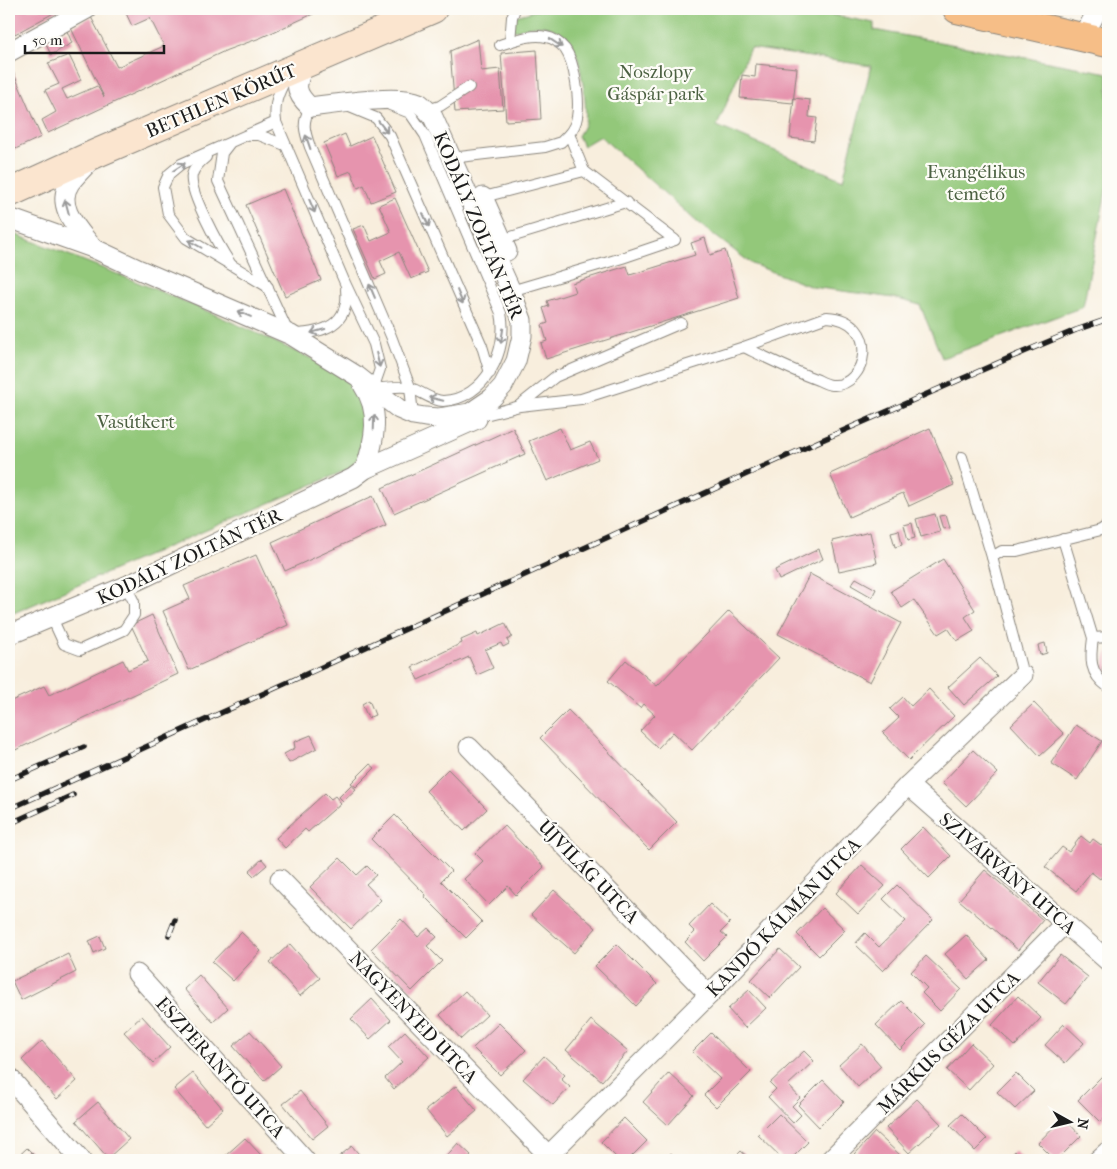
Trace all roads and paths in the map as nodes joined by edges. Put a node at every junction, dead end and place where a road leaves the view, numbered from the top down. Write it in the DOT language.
graph roads {
  1 [pos="87,9"];
  2 [pos="433,9"];
  3 [pos="515,9"];
  4 [pos="957,9"];
  5 [pos="1098,9"];
  6 [pos="1095,40"];
  7 [pos="9,52"];
  8 [pos="299,66"];
  9 [pos="469,87"];
  10 [pos="380,101"];
  11 [pos="342,104"];
  12 [pos="310,107"];
  13 [pos="434,108"];
  14 [pos="276,122"];
  15 [pos="569,134"];
  16 [pos="244,136"];
  17 [pos="231,142"];
  18 [pos="285,145"];
  19 [pos="215,150"];
  20 [pos="97,153"];
  21 [pos="451,158"];
  22 [pos="584,171"];
  23 [pos="9,193"];
  24 [pos="477,199"];
  25 [pos="626,202"];
  26 [pos="9,218"];
  27 [pos="496,242"];
  28 [pos="93,248"];
  29 [pos="232,265"];
  30 [pos="345,283"];
  31 [pos="268,287"];
  32 [pos="517,289"];
  33 [pos="681,322"];
  34 [pos="290,334"];
  35 [pos="744,347"];
  36 [pos="490,373"];
  37 [pos="357,376"];
  38 [pos="410,388"];
  39 [pos="373,389"];
  40 [pos="517,397"];
  41 [pos="469,404"];
  42 [pos="489,414"];
  43 [pos="414,415"];
  44 [pos="452,416"];
  45 [pos="431,439"];
  46 [pos="962,457"];
  47 [pos="365,469"];
  48 [pos="1108,525"];
  49 [pos="1063,539"];
  50 [pos="992,557"];
  51 [pos="126,586"];
  52 [pos="52,618"];
  53 [pos="9,635"];
  54 [pos="1108,637"];
  55 [pos="1093,638"];
  56 [pos="1023,675"];
  57 [pos="1108,687"];
  58 [pos="469,747"];
  59 [pos="908,786"];
  60 [pos="280,879"];
  61 [pos="1065,923"];
  62 [pos="1108,961"];
  63 [pos="137,974"];
  64 [pos="709,995"];
  65 [pos="9,1077"];
  66 [pos="1108,1151"];
  67 [pos="546,1158"];
  68 [pos="81,1160"];
  69 [pos="305,1160"];
  70 [pos="830,1160"];
  71 [pos="1098,1160"];
  1 -- 7 [label="street"];
  2 -- 8 [label="street, BETHLEN KÖRÚT"];
  3 -- 15 [label="lane, one-way"];
  4 -- 6 [label="main road"];
  5 -- 6 [label="street"];
  8 -- 12 [label="street"];
  8 -- 14 [label="lane"];
  8 -- 20 [label="street, BETHLEN KÖRÚT"];
  9 -- 13 [label="lane"];
  10 -- 11 [label="street, KODÁLY ZOLTÁN TÉR"];
  10 -- 13 [label="street, KODÁLY ZOLTÁN TÉR"];
  10 -- 36 [label="lane, one-way"];
  11 -- 12 [label="street, KODÁLY ZOLTÁN TÉR"];
  11 -- 36 [label="lane, one-way"];
  38 -- 12 [label="lane, one-way"];
  13 -- 21 [label="street, KODÁLY ZOLTÁN TÉR"];
  14 -- 16 [label="lane"];
  14 -- 18 [label="lane"];
  15 -- 21 [label="lane"];
  15 -- 22 [label="lane"];
  16 -- 17 [label="lane"];
  16 -- 18 [label="lane"];
  17 -- 19 [label="lane"];
  17 -- 31 [label="lane"];
  18 -- 30 [label="lane, one-way"];
  19 -- 29 [label="lane"];
  29 -- 19 [label="lane, one-way"];
  20 -- 23 [label="street, BETHLEN KÖRÚT"];
  28 -- 20 [label="street, one-way"];
  21 -- 24 [label="street, KODÁLY ZOLTÁN TÉR"];
  22 -- 24 [label="lane"];
  22 -- 25 [label="lane"];
  24 -- 27 [label="street, KODÁLY ZOLTÁN TÉR"];
  25 -- 27 [label="lane"];
  25 -- 32 [label="lane"];
  26 -- 28 [label="street"];
  27 -- 32 [label="street, KODÁLY ZOLTÁN TÉR"];
  34 -- 28 [label="street, one-way"];
  29 -- 31 [label="lane"];
  30 -- 34 [label="lane, one-way"];
  30 -- 39 [label="lane, one-way"];
  31 -- 34 [label="lane"];
  32 -- 40 [label="street, KODÁLY ZOLTÁN TÉR"];
  32 -- 41 [label="street, KODÁLY ZOLTÁN TÉR"];
  33 -- 40 [label="lane"];
  34 -- 37 [label="street"];
  35 -- 35 [label="lane"];
  35 -- 40 [label="lane"];
  36 -- 41 [label="lane"];
  37 -- 39 [label="street, KODÁLY ZOLTÁN TÉR"];
  47 -- 37 [label="street, one-way"];
  38 -- 39 [label="lane"];
  41 -- 38 [label="lane, one-way"];
  38 -- 43 [label="lane"];
  39 -- 43 [label="street, KODÁLY ZOLTÁN TÉR"];
  40 -- 41 [label="street, KODÁLY ZOLTÁN TÉR"];
  40 -- 42 [label="street, KODÁLY ZOLTÁN TÉR"];
  41 -- 42 [label="lane"];
  41 -- 44 [label="street, KODÁLY ZOLTÁN TÉR"];
  42 -- 45 [label="street, KODÁLY ZOLTÁN TÉR"];
  43 -- 44 [label="street, KODÁLY ZOLTÁN TÉR"];
  44 -- 45 [label="street, KODÁLY ZOLTÁN TÉR"];
  45 -- 47 [label="street, KODÁLY ZOLTÁN TÉR"];
  46 -- 50 [label="lane"];
  47 -- 51 [label="street, KODÁLY ZOLTÁN TÉR"];
  48 -- 49 [label="lane"];
  49 -- 50 [label="lane"];
  49 -- 55 [label="lane"];
  50 -- 56 [label="lane"];
  51 -- 52 [label="street, KODÁLY ZOLTÁN TÉR"];
  51 -- 52 [label="lane"];
  52 -- 53 [label="street, KODÁLY ZOLTÁN TÉR"];
  54 -- 55 [label="lane"];
  55 -- 57 [label="lane"];
  56 -- 59 [label="street, KANDÓ KÁLMÁN UTCA"];
  58 -- 64 [label="street, ÚJVILÁG UTCA"];
  59 -- 61 [label="street, SZIVÁRVÁNY UTCA"];
  59 -- 64 [label="street, KANDÓ KÁLMÁN UTCA"];
  60 -- 67 [label="street, NAGYENYED UTCA"];
  61 -- 62 [label="street, SZIVÁRVÁNY UTCA"];
  61 -- 70 [label="street, MÁRKUS GÉZA UTCA"];
  63 -- 69 [label="street, ESZPERANTÓ UTCA"];
  64 -- 67 [label="street, KANDÓ KÁLMÁN UTCA"];
  65 -- 68 [label="street"];
  66 -- 71 [label="street"];
}
